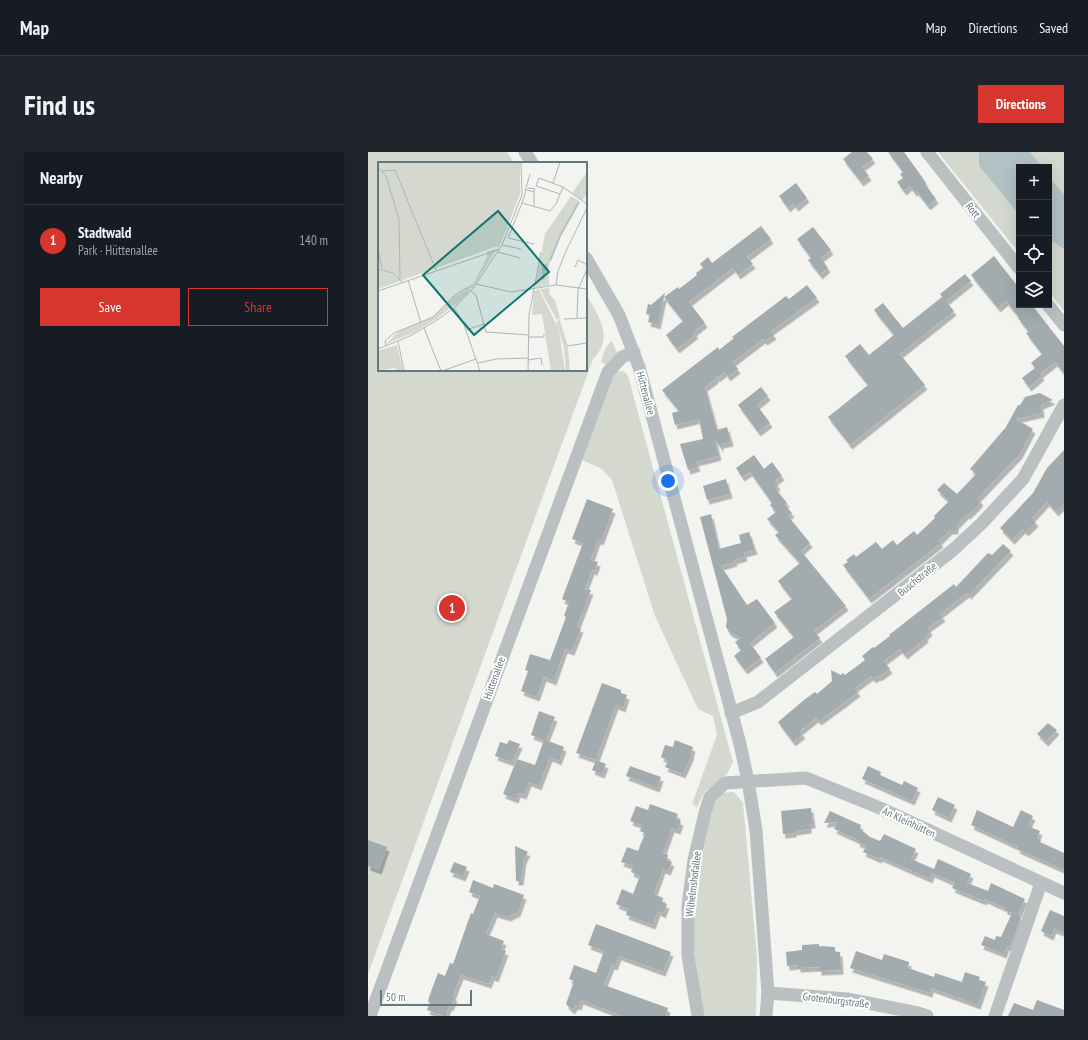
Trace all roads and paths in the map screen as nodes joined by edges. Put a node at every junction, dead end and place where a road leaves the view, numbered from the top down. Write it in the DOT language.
graph roads {
  1 [pos="525,152"];
  2 [pos="927,152"];
  3 [pos="531,162"];
  4 [pos="587,260"];
  5 [pos="1016,264"];
  6 [pos="1050,308"];
  7 [pos="1064,325"];
  8 [pos="634,352"];
  9 [pos="1064,405"];
  10 [pos="732,713"];
  11 [pos="748,781"];
  12 [pos="1041,884"];
  13 [pos="1064,893"];
  14 [pos="768,993"];
  15 [pos="370,1016"];
  16 [pos="698,1016"];
  17 [pos="766,1016"];
  18 [pos="927,1016"];
  19 [pos="995,1016"];
  1 -- 3 [label="street"];
  2 -- 5 [label="street, Rott"];
  4 -- 8 [label="street, Hüttenallee"];
  6 -- 7 [label="street"];
  8 -- 10 [label="street, Hüttenallee"];
  8 -- 15 [label="street, Hüttenallee"];
  9 -- 10 [label="street, Buschstraße"];
  10 -- 11 [label="street"];
  11 -- 12 [label="street, An Kleinhütten"];
  11 -- 14 [label="street"];
  11 -- 16 [label="street, Wilhelmshofallee"];
  12 -- 13 [label="street, An Kleinhütten"];
  12 -- 19 [label="street"];
  14 -- 17 [label="street"];
  14 -- 18 [label="street, Grotenburgstraße"];
}
